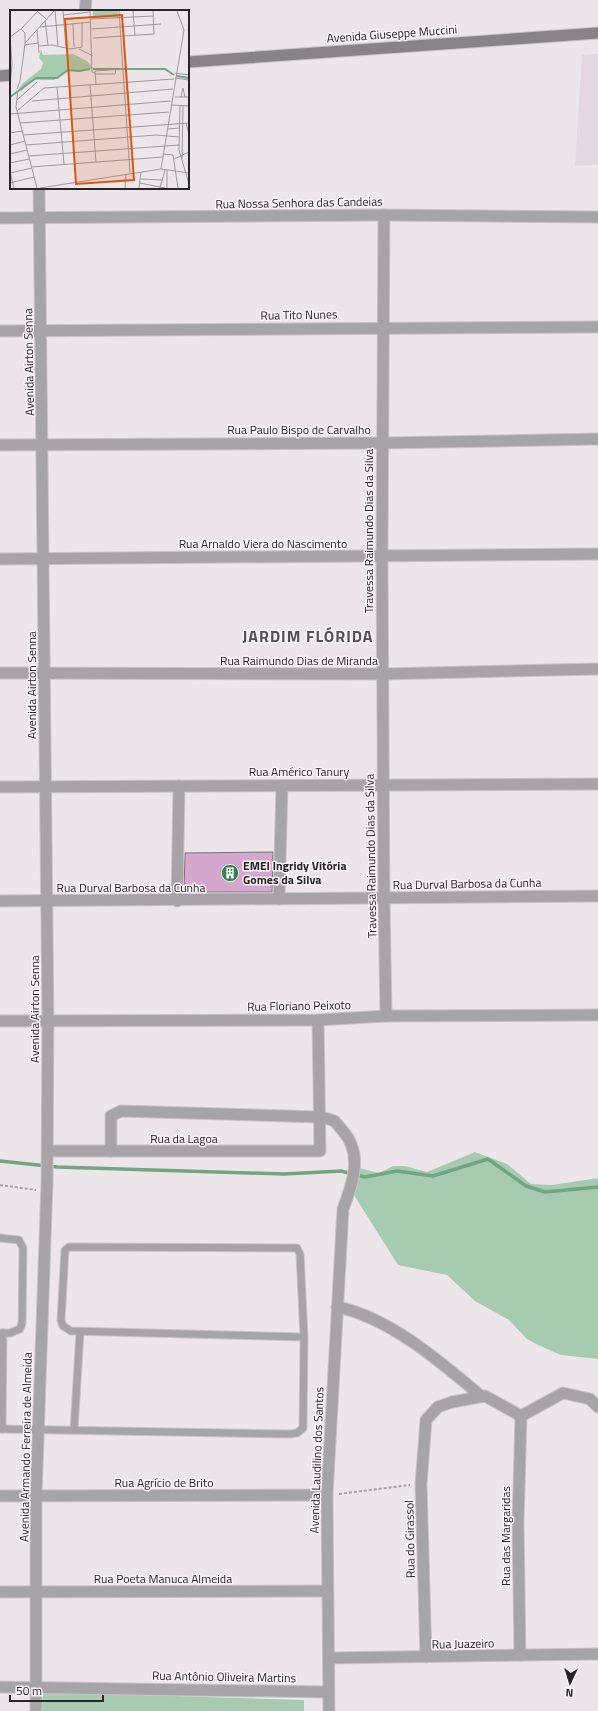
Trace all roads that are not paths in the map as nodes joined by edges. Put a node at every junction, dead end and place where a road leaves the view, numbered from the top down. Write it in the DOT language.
graph roads {
  1 [pos="86,0"];
  2 [pos="85,10"];
  3 [pos="598,33"];
  4 [pos="189,62"];
  5 [pos="10,75"];
  6 [pos="0,76"];
  7 [pos="39,189"];
  8 [pos="384,215"];
  9 [pos="598,216"];
  10 [pos="0,218"];
  11 [pos="39,218"];
  12 [pos="382,327"];
  13 [pos="598,327"];
  14 [pos="0,331"];
  15 [pos="41,331"];
  16 [pos="598,439"];
  17 [pos="382,443"];
  18 [pos="0,445"];
  19 [pos="43,445"];
  20 [pos="598,554"];
  21 [pos="382,556"];
  22 [pos="0,559"];
  23 [pos="44,559"];
  24 [pos="598,669"];
  25 [pos="45,672"];
  26 [pos="0,673"];
  27 [pos="383,674"];
  28 [pos="598,784"];
  29 [pos="383,785"];
  30 [pos="179,786"];
  31 [pos="282,786"];
  32 [pos="0,787"];
  33 [pos="45,787"];
  34 [pos="598,896"];
  35 [pos="384,898"];
  36 [pos="279,899"];
  37 [pos="0,901"];
  38 [pos="47,901"];
  39 [pos="177,901"];
  40 [pos="598,1015"];
  41 [pos="386,1016"];
  42 [pos="318,1020"];
  43 [pos="0,1021"];
  44 [pos="48,1021"];
  45 [pos="319,1117"];
  46 [pos="111,1151"];
  47 [pos="48,1154"];
  48 [pos="47,1187"];
  49 [pos="0,1238"];
  50 [pos="337,1307"];
  51 [pos="80,1332"];
  52 [pos="2,1333"];
  53 [pos="304,1337"];
  54 [pos="481,1396"];
  55 [pos="598,1407"];
  56 [pos="521,1416"];
  57 [pos="1,1428"];
  58 [pos="38,1429"];
  59 [pos="74,1430"];
  60 [pos="328,1495"];
  61 [pos="0,1496"];
  62 [pos="36,1496"];
  63 [pos="327,1591"];
  64 [pos="0,1592"];
  65 [pos="36,1593"];
  66 [pos="598,1654"];
  67 [pos="520,1655"];
  68 [pos="426,1657"];
  69 [pos="328,1658"];
  70 [pos="0,1687"];
  71 [pos="36,1687"];
  72 [pos="328,1692"];
  73 [pos="36,1711"];
  74 [pos="329,1711"];
  1 -- 2 [label="street"];
  3 -- 4 [label="main road, Avenida Giuseppe Muccini"];
  5 -- 6 [label="main road"];
  7 -- 11 [label="street, Avenida Airton Senna"];
  8 -- 9 [label="street, Rua Nossa Senhora das Candeias"];
  8 -- 11 [label="street, Rua Nossa Senhora das Candeias"];
  8 -- 12 [label="street, Travessa Raimundo Dias da Silva"];
  10 -- 11 [label="street, Rua Nossa Senhora das Candeias"];
  11 -- 15 [label="street, Avenida Airton Senna"];
  12 -- 13 [label="street, Rua Tito Nunes"];
  12 -- 15 [label="street, Rua Tito Nunes"];
  12 -- 17 [label="street, Travessa Raimundo Dias da Silva"];
  14 -- 15 [label="street, Rua Tito Nunes"];
  15 -- 19 [label="street, Avenida Airton Senna"];
  16 -- 17 [label="street, Rua Paulo Bispo de Carvalho"];
  17 -- 19 [label="street, Rua Paulo Bispo de Carvalho"];
  17 -- 21 [label="street, Travessa Raimundo Dias da Silva"];
  18 -- 19 [label="street, Rua Paulo Bispo de Carvalho"];
  19 -- 23 [label="street, Avenida Airton Senna"];
  20 -- 21 [label="street, Rua Arnaldo Viera do Nascimento"];
  21 -- 23 [label="street, Rua Arnaldo Viera do Nascimento"];
  21 -- 27 [label="street, Travessa Raimundo Dias da Silva"];
  22 -- 23 [label="street, Rua Arnaldo Viera do Nascimento"];
  23 -- 25 [label="street, Avenida Airton Senna"];
  24 -- 27 [label="street, Rua Raimundo Dias de Miranda"];
  25 -- 26 [label="street, Rua Raimundo Dias de Miranda"];
  25 -- 27 [label="street, Rua Raimundo Dias de Miranda"];
  25 -- 33 [label="street, Avenida Airton Senna"];
  27 -- 29 [label="street, Travessa Raimundo Dias da Silva"];
  28 -- 29 [label="street, Rua Américo Tanury"];
  29 -- 31 [label="street, Rua Américo Tanury"];
  29 -- 35 [label="street, Travessa Raimundo Dias da Silva"];
  30 -- 31 [label="street, Rua Américo Tanury"];
  30 -- 33 [label="street, Rua Américo Tanury"];
  30 -- 39 [label="street"];
  31 -- 36 [label="street"];
  32 -- 33 [label="street, Rua Américo Tanury"];
  33 -- 38 [label="street, Avenida Airton Senna"];
  34 -- 35 [label="street, Rua Durval Barbosa da Cunha"];
  35 -- 36 [label="street, Rua Durval Barbosa da Cunha"];
  35 -- 41 [label="street, Travessa Raimundo Dias da Silva"];
  36 -- 39 [label="street, Rua Durval Barbosa da Cunha"];
  37 -- 38 [label="street, Rua Durval Barbosa da Cunha"];
  38 -- 39 [label="street, Rua Durval Barbosa da Cunha"];
  38 -- 44 [label="street, Avenida Airton Senna"];
  40 -- 41 [label="street, Rua Floriano Peixoto"];
  41 -- 42 [label="street, Rua Floriano Peixoto"];
  42 -- 44 [label="street, Rua Floriano Peixoto"];
  42 -- 45 [label="street"];
  43 -- 44 [label="street, Rua Floriano Peixoto"];
  44 -- 47 [label="street, Avenida Airton Senna"];
  45 -- 46 [label="street, Rua da Lagoa"];
  45 -- 46 [label="street"];
  45 -- 50 [label="street, Avenida Laudilino dos Santos"];
  46 -- 47 [label="street, Rua da Lagoa"];
  47 -- 48 [label="street, Avenida Airton Senna"];
  48 -- 58 [label="street, Avenida Armando Ferreira de Almeida"];
  49 -- 52 [label="lane"];
  50 -- 54 [label="street"];
  50 -- 60 [label="street, Avenida Laudilino dos Santos"];
  51 -- 53 [label="lane"];
  51 -- 53 [label="lane"];
  51 -- 59 [label="lane"];
  52 -- 57 [label="lane"];
  53 -- 59 [label="lane"];
  54 -- 56 [label="street"];
  54 -- 68 [label="street, Rua do Girassol"];
  55 -- 56 [label="street"];
  56 -- 67 [label="street, Rua das Margaridas"];
  57 -- 58 [label="lane"];
  58 -- 59 [label="lane"];
  58 -- 62 [label="street, Avenida Armando Ferreira de Almeida"];
  60 -- 62 [label="street, Rua Agrício de Brito"];
  60 -- 63 [label="street, Avenida Laudilino dos Santos"];
  61 -- 62 [label="street, Rua Agrício de Brito"];
  62 -- 65 [label="street, Avenida Armando Ferreira de Almeida"];
  63 -- 65 [label="street, Rua Poeta Manuca Almeida"];
  63 -- 69 [label="street, Avenida Laudilino dos Santos"];
  64 -- 65 [label="street, Rua Poeta Manuca Almeida"];
  65 -- 71 [label="street, Avenida Armando Ferreira de Almeida"];
  66 -- 67 [label="street, Rua Juazeiro"];
  67 -- 68 [label="street, Rua Juazeiro"];
  68 -- 69 [label="street, Rua Juazeiro"];
  69 -- 72 [label="street, Avenida Laudilino dos Santos"];
  70 -- 71 [label="street, Rua Antônio Oliveira Martins"];
  71 -- 72 [label="street, Rua Antônio Oliveira Martins"];
  71 -- 73 [label="street, Avenida Armando Ferreira de Almeida"];
  72 -- 74 [label="street, Avenida Laudilino dos Santos"];
}
